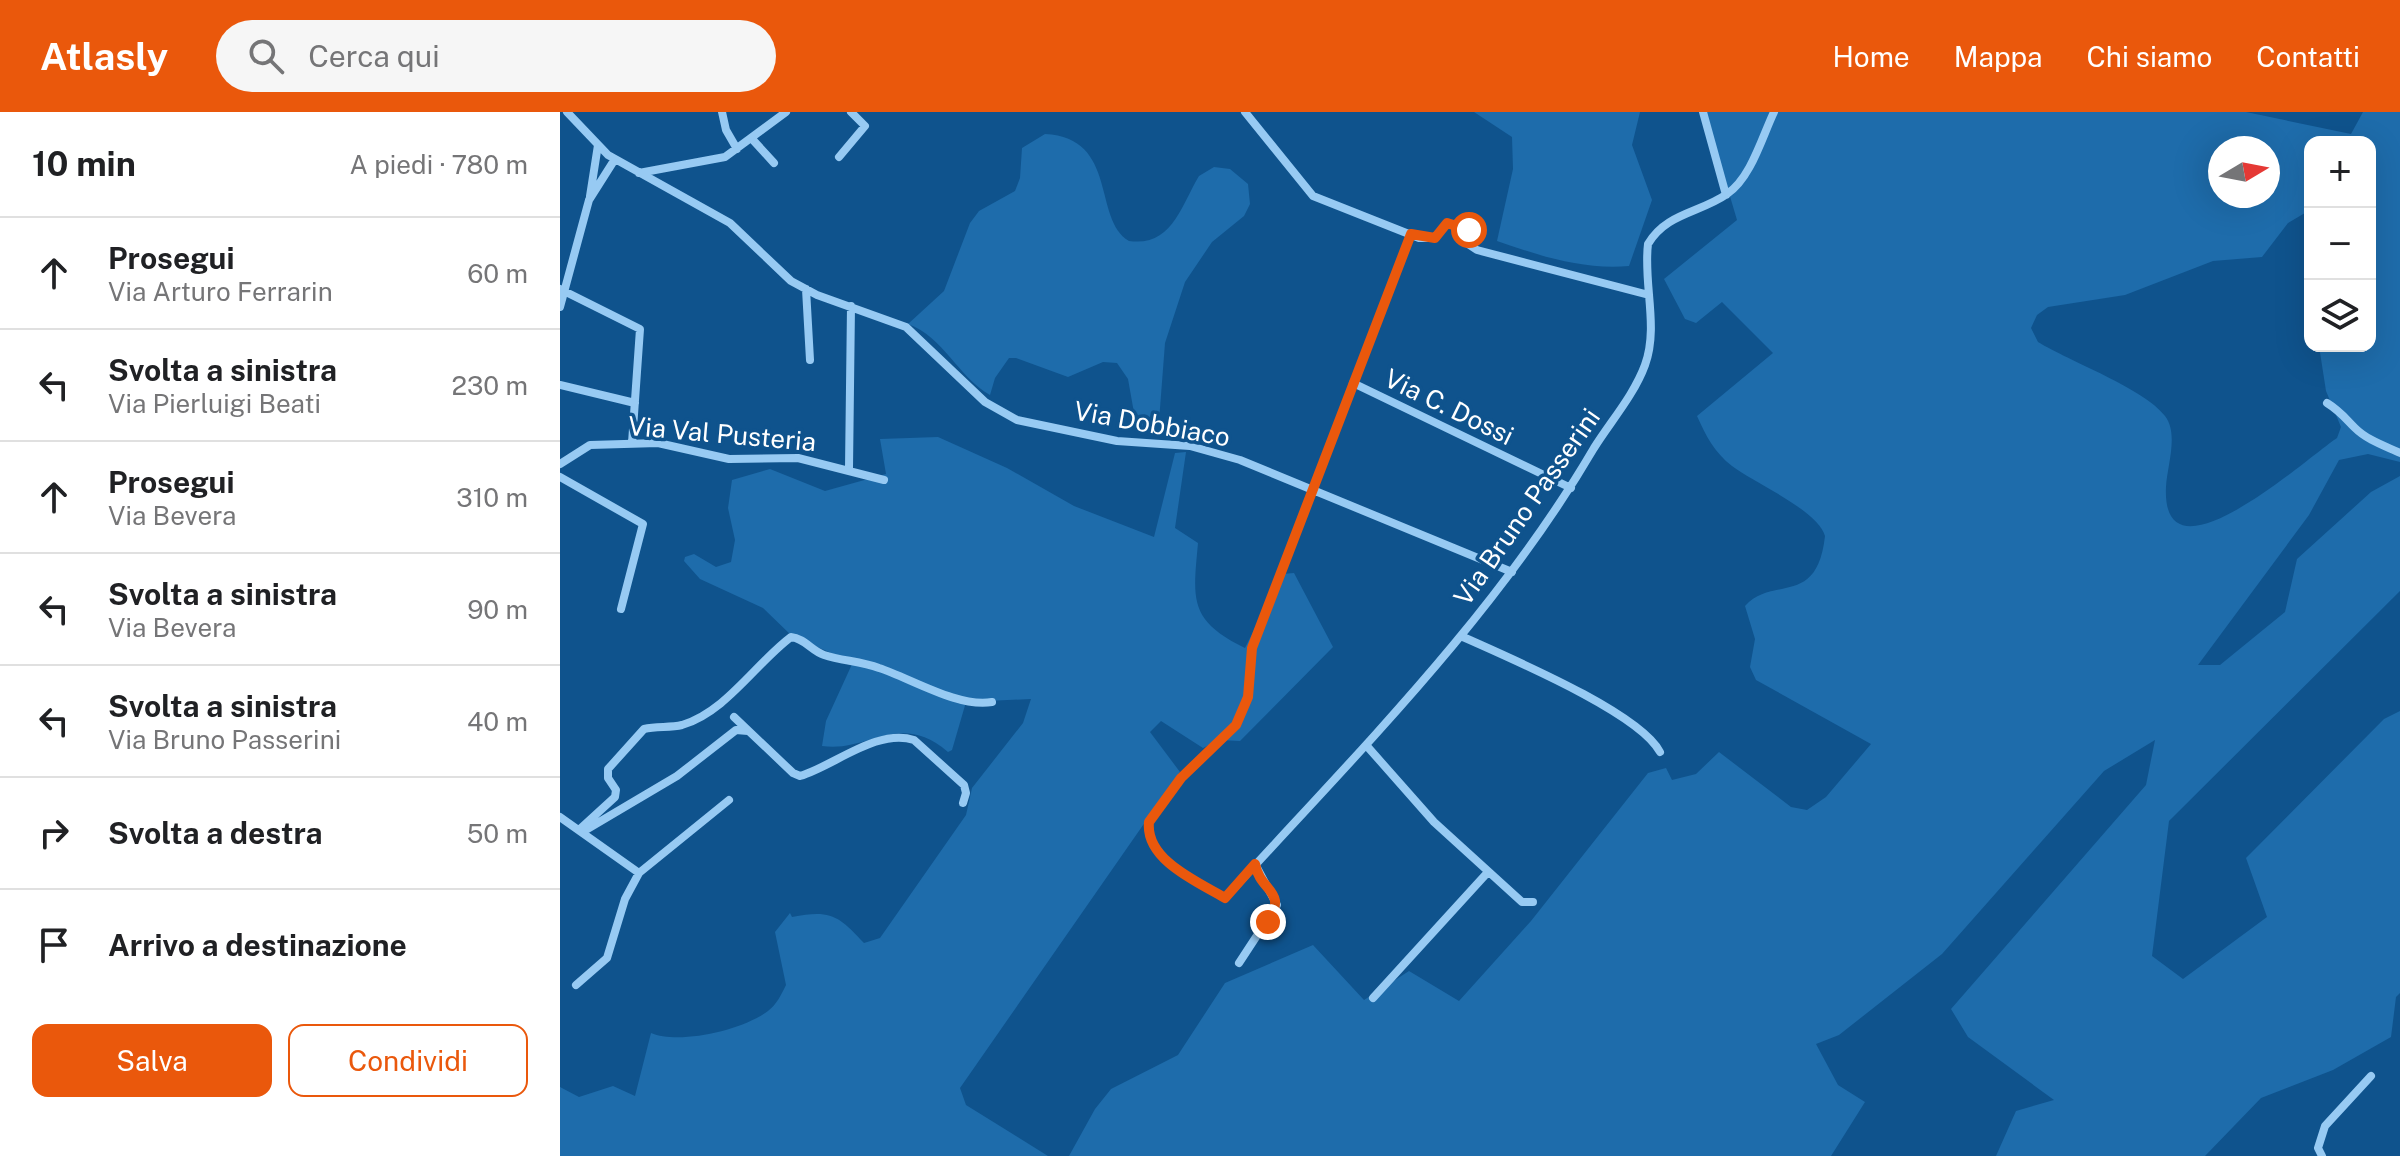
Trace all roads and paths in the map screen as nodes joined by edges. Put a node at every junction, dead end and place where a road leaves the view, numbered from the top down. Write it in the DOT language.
graph roads {
  1 [pos="567,112"];
  2 [pos="722,112"];
  3 [pos="786,112"];
  4 [pos="851,112"];
  5 [pos="1245,112"];
  6 [pos="1703,112"];
  7 [pos="1774,112"];
  8 [pos="753,140"];
  9 [pos="598,145"];
  10 [pos="737,149"];
  11 [pos="839,157"];
  12 [pos="615,159"];
  13 [pos="774,163"];
  14 [pos="639,173"];
  15 [pos="1726,195"];
  16 [pos="589,200"];
  17 [pos="1411,234"];
  18 [pos="806,289"];
  19 [pos="562,290"];
  20 [pos="1649,295"];
  21 [pos="851,306"];
  22 [pos="560,307"];
  23 [pos="810,360"];
  24 [pos="1353,383"];
  25 [pos="560,385"];
  26 [pos="635,403"];
  27 [pos="2327,403"];
  28 [pos="632,443"];
  29 [pos="2400,453"];
  30 [pos="560,464"];
  31 [pos="849,468"];
  32 [pos="560,477"];
  33 [pos="884,480"];
  34 [pos="1571,488"];
  35 [pos="1313,492"];
  36 [pos="1512,572"];
  37 [pos="621,609"];
  38 [pos="1461,636"];
  39 [pos="992,702"];
  40 [pos="734,717"];
  41 [pos="750,732"];
  42 [pos="1366,745"];
  43 [pos="1660,752"];
  44 [pos="729,800"];
  45 [pos="963,803"];
  46 [pos="560,817"];
  47 [pos="582,830"];
  48 [pos="1255,864"];
  49 [pos="1488,872"];
  50 [pos="639,873"];
  51 [pos="1533,902"];
  52 [pos="1239,963"];
  53 [pos="576,985"];
  54 [pos="1373,998"];
  55 [pos="2371,1076"];
  56 [pos="2322,1156"];
  1 -- 9 [label="street, Via Dobbiaco"];
  2 -- 10 [label="street"];
  3 -- 8 [label="street"];
  4 -- 11 [label="street"];
  5 -- 17 [label="street"];
  6 -- 15 [label="street"];
  7 -- 15 [label="street, Via Bruno Passerini"];
  8 -- 10 [label="street"];
  8 -- 13 [label="street"];
  9 -- 12 [label="street, Via Dobbiaco"];
  9 -- 16 [label="street"];
  10 -- 14 [label="street"];
  12 -- 14 [label="street, Via Dobbiaco"];
  12 -- 16 [label="street"];
  14 -- 18 [label="street, Via Dobbiaco"];
  15 -- 20 [label="street, Via Bruno Passerini"];
  16 -- 19 [label="street"];
  17 -- 20 [label="street"];
  17 -- 24 [label="street"];
  18 -- 21 [label="street, Via Dobbiaco"];
  18 -- 23 [label="street"];
  19 -- 22 [label="street"];
  19 -- 26 [label="street"];
  20 -- 34 [label="street, Via Bruno Passerini"];
  21 -- 31 [label="street"];
  21 -- 35 [label="street, Via Dobbiaco"];
  24 -- 34 [label="street, Via C. Dossi"];
  24 -- 35 [label="street"];
  25 -- 26 [label="street"];
  26 -- 28 [label="street"];
  27 -- 29 [label="street"];
  28 -- 30 [label="street, Via Val Pusteria"];
  28 -- 31 [label="street, Via Val Pusteria"];
  31 -- 33 [label="street, Via Val Pusteria"];
  32 -- 37 [label="street"];
  34 -- 36 [label="street, Via Bruno Passerini"];
  35 -- 36 [label="street, Via Dobbiaco"];
  35 -- 48 [label="street, Via Bruno Passerini"];
  36 -- 38 [label="street, Via Bruno Passerini"];
  38 -- 42 [label="street, Via Bruno Passerini"];
  38 -- 43 [label="street"];
  39 -- 47 [label="street"];
  40 -- 41 [label="street"];
  41 -- 45 [label="street"];
  41 -- 47 [label="street"];
  42 -- 48 [label="street, Via Bruno Passerini"];
  42 -- 49 [label="street"];
  44 -- 50 [label="street"];
  46 -- 47 [label="street"];
  47 -- 50 [label="street"];
  48 -- 52 [label="street"];
  49 -- 51 [label="street"];
  49 -- 54 [label="street"];
  50 -- 53 [label="street"];
  55 -- 56 [label="street"];
}
